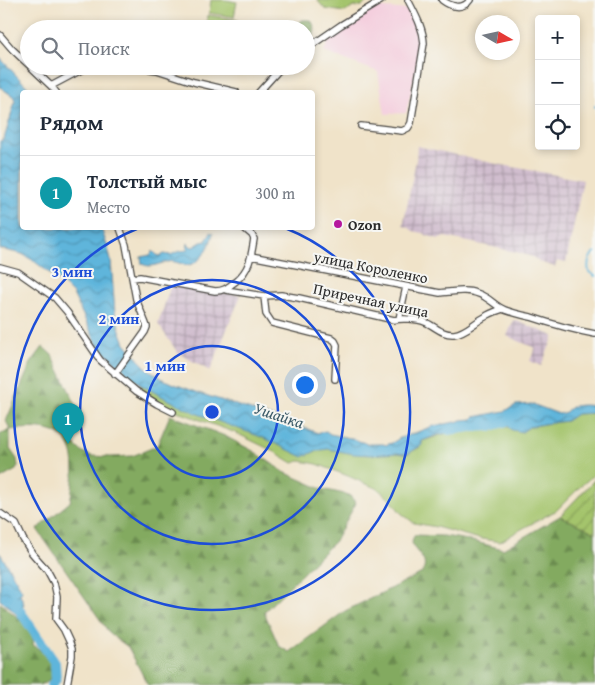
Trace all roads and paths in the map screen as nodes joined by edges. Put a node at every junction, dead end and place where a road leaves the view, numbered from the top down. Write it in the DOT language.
graph roads {
  1 [pos="382,0"];
  2 [pos="408,0"];
  3 [pos="442,0"];
  4 [pos="470,0"];
  5 [pos="0,35"];
  6 [pos="315,43"];
  7 [pos="20,57"];
  8 [pos="39,75"];
  9 [pos="72,75"];
  10 [pos="173,75"];
  11 [pos="275,75"];
  12 [pos="51,86"];
  13 [pos="54,90"];
  14 [pos="228,90"];
  15 [pos="263,90"];
  16 [pos="361,126"];
  17 [pos="121,230"];
  18 [pos="246,230"];
  19 [pos="251,256"];
  20 [pos="0,267"];
  21 [pos="132,278"];
  22 [pos="406,287"];
  23 [pos="226,290"];
  24 [pos="264,296"];
  25 [pos="503,309"];
  26 [pos="399,319"];
  27 [pos="595,334"];
  28 [pos="116,373"];
  29 [pos="334,379"];
  30 [pos="174,412"];
  31 [pos="0,513"];
  32 [pos="67,685"];
  1 -- 6 [label="street"];
  2 -- 16 [label="street"];
  3 -- 4 [label="street"];
  5 -- 7 [label="street"];
  8 -- 12 [label="street"];
  9 -- 12 [label="street"];
  10 -- 14 [label="street"];
  11 -- 15 [label="street"];
  12 -- 13 [label="street"];
  17 -- 21 [label="street"];
  18 -- 19 [label="street"];
  19 -- 22 [label="street, улица Короленко"];
  19 -- 23 [label="street"];
  20 -- 28 [label="street"];
  21 -- 23 [label="street"];
  21 -- 28 [label="street"];
  22 -- 25 [label="street, улица Короленко"];
  22 -- 26 [label="street"];
  23 -- 24 [label="street, Приречная улица"];
  24 -- 26 [label="street, Приречная улица"];
  24 -- 29 [label="street"];
  25 -- 26 [label="street, Приречная улица"];
  25 -- 27 [label="street, улица Короленко"];
  28 -- 30 [label="street"];
  31 -- 32 [label="street"];
}
